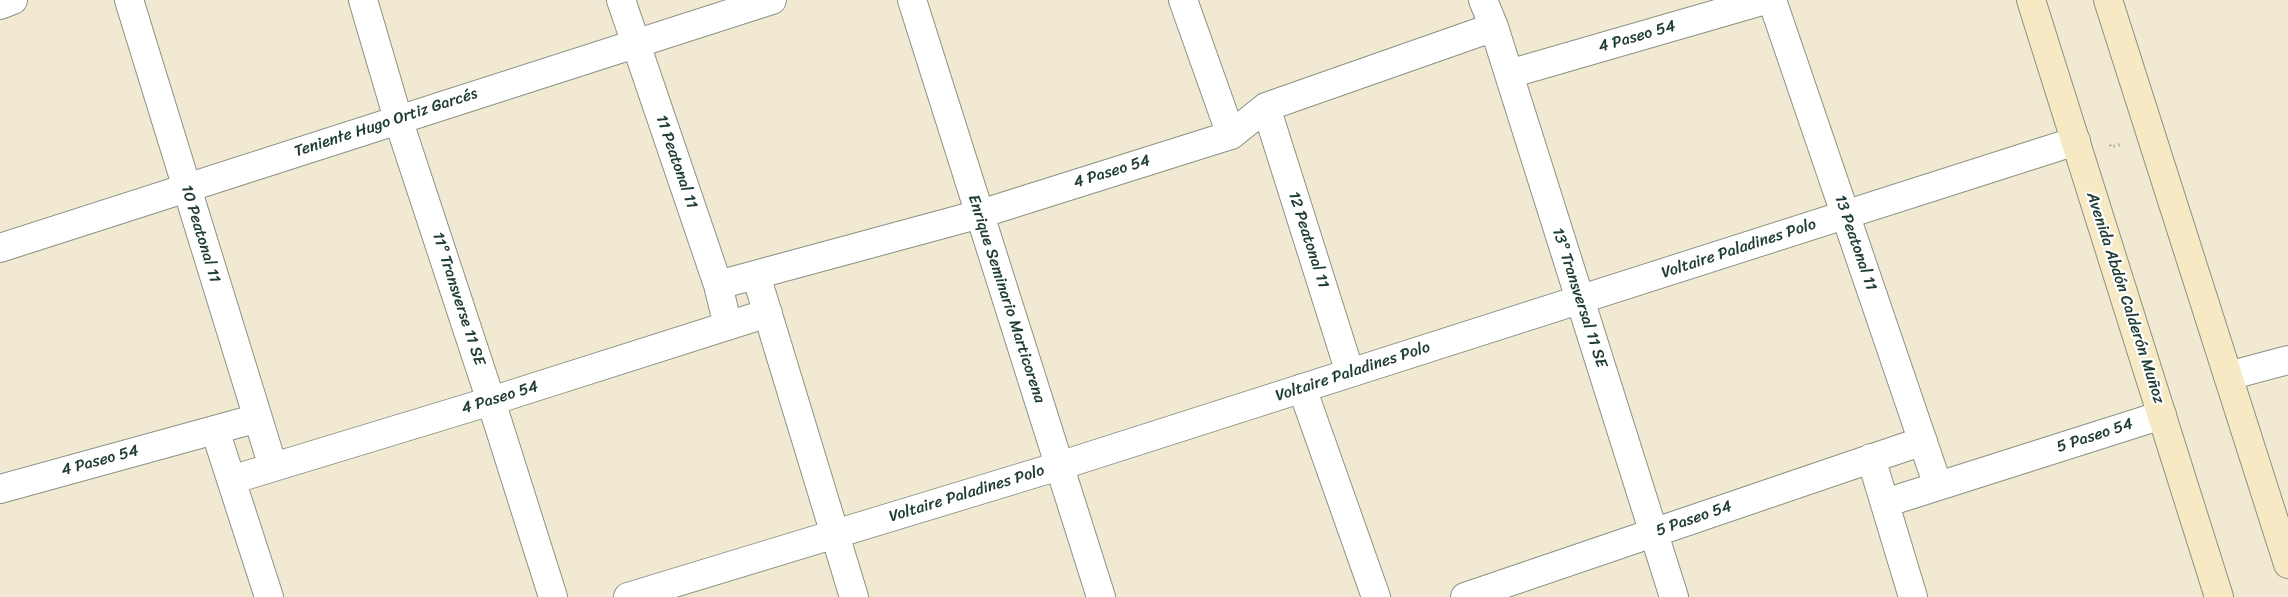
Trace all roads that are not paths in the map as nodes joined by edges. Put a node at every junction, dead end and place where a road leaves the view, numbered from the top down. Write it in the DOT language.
graph roads {
  1 [pos="13,0"];
  2 [pos="129,0"];
  3 [pos="363,0"];
  4 [pos="621,0"];
  5 [pos="772,0"];
  6 [pos="912,0"];
  7 [pos="1183,0"];
  8 [pos="1483,0"];
  9 [pos="1765,0"];
  10 [pos="1772,0"];
  11 [pos="2032,0"];
  12 [pos="2108,0"];
  13 [pos="0,5"];
  14 [pos="1722,6"];
  15 [pos="1494,27"];
  16 [pos="636,42"];
  17 [pos="1509,74"];
  18 [pos="1266,108"];
  19 [pos="398,119"];
  20 [pos="1230,135"];
  21 [pos="2076,141"];
  22 [pos="186,189"];
  23 [pos="980,214"];
  24 [pos="1846,215"];
  25 [pos="0,248"];
  26 [pos="756,275"];
  27 [pos="718,285"];
  28 [pos="1580,300"];
  29 [pos="768,313"];
  30 [pos="728,326"];
  31 [pos="2288,360"];
  32 [pos="1350,373"];
  33 [pos="2228,376"];
  34 [pos="1302,388"];
  35 [pos="491,401"];
  36 [pos="2162,415"];
  37 [pos="258,418"];
  38 [pos="215,430"];
  39 [pos="1923,441"];
  40 [pos="1871,458"];
  41 [pos="1059,466"];
  42 [pos="274,467"];
  43 [pos="230,480"];
  44 [pos="1938,486"];
  45 [pos="0,489"];
  46 [pos="1885,503"];
  47 [pos="1654,533"];
  48 [pos="835,534"];
  49 [pos="2288,564"];
  50 [pos="269,597"];
  51 [pos="553,597"];
  52 [pos="628,597"];
  53 [pos="854,597"];
  54 [pos="1101,597"];
  55 [pos="1376,597"];
  56 [pos="1465,597"];
  57 [pos="1674,597"];
  58 [pos="1913,597"];
  59 [pos="2219,597"];
  1 -- 13 [label="street"];
  2 -- 22 [label="street, 10 Peatonal 11"];
  3 -- 19 [label="street, 11° Transverse 11 SE"];
  4 -- 16 [label="street, 11 Peatonal 11"];
  5 -- 16 [label="street, Teniente Hugo Ortiz Garcés"];
  6 -- 23 [label="street, Enrique Seminario Marticorena"];
  7 -- 20 [label="street"];
  8 -- 15 [label="street, 13° Transversal 11 SE"];
  9 -- 14 [label="street, 4 Paseo 54"];
  10 -- 24 [label="street, 13 Peatonal 11"];
  11 -- 21 [label="main road, Avenida Abdón Calderón Muñoz"];
  12 -- 33 [label="main road"];
  14 -- 17 [label="street, 4 Paseo 54"];
  15 -- 17 [label="street, 13° Transversal 11 SE"];
  15 -- 18 [label="street, 4 Paseo 54"];
  16 -- 19 [label="street, Teniente Hugo Ortiz Garcés"];
  16 -- 27 [label="street, 11 Peatonal 11"];
  17 -- 28 [label="street, 13° Transversal 11 SE"];
  18 -- 20 [label="street, 4 Paseo 54"];
  18 -- 32 [label="street, 12 Peatonal 11"];
  19 -- 22 [label="street, Teniente Hugo Ortiz Garcés"];
  19 -- 35 [label="street, 11° Transverse 11 SE"];
  20 -- 23 [label="street, 4 Paseo 54"];
  21 -- 24 [label="street, Voltaire Paladines Polo"];
  21 -- 36 [label="main road, Avenida Abdón Calderón Muñoz"];
  22 -- 25 [label="street, Teniente Hugo Ortiz Garcés"];
  22 -- 37 [label="street, 10 Peatonal 11"];
  23 -- 26 [label="street, 4 Paseo 54"];
  23 -- 41 [label="street, Enrique Seminario Marticorena"];
  24 -- 28 [label="street, Voltaire Paladines Polo"];
  24 -- 39 [label="street, 13 Peatonal 11"];
  26 -- 27 [label="street, 4 Paseo 54"];
  26 -- 29 [label="street"];
  27 -- 30 [label="street, 11 Peatonal 11"];
  28 -- 32 [label="street, Voltaire Paladines Polo"];
  28 -- 47 [label="street, 13° Transversal 11 SE"];
  29 -- 30 [label="street, 4 Paseo 54"];
  29 -- 48 [label="street"];
  30 -- 35 [label="street, 4 Paseo 54"];
  31 -- 33 [label="street"];
  32 -- 34 [label="street, Voltaire Paladines Polo"];
  33 -- 49 [label="main road"];
  34 -- 41 [label="street, Voltaire Paladines Polo"];
  34 -- 55 [label="street"];
  35 -- 42 [label="street, 4 Paseo 54"];
  35 -- 51 [label="street, 11° Transverse 11 SE"];
  36 -- 44 [label="street, 5 Paseo 54"];
  36 -- 59 [label="main road, Avenida Abdón Calderón Muñoz"];
  37 -- 38 [label="street, 4 Paseo 54"];
  37 -- 42 [label="street, 10 Peatonal 11"];
  38 -- 43 [label="street"];
  38 -- 45 [label="street, 4 Paseo 54"];
  39 -- 40 [label="street, 5 Paseo 54"];
  39 -- 44 [label="street, 13 Peatonal 11"];
  40 -- 46 [label="street"];
  40 -- 47 [label="street, 5 Paseo 54"];
  41 -- 48 [label="street, Voltaire Paladines Polo"];
  41 -- 54 [label="street, Enrique Seminario Marticorena"];
  42 -- 43 [label="street, 4 Paseo 54"];
  43 -- 50 [label="street"];
  44 -- 46 [label="street, 5 Paseo 54"];
  46 -- 58 [label="street"];
  47 -- 56 [label="street, 5 Paseo 54"];
  47 -- 57 [label="street, 13° Transversal 11 SE"];
  48 -- 52 [label="street, Voltaire Paladines Polo"];
  48 -- 53 [label="street"];
}
